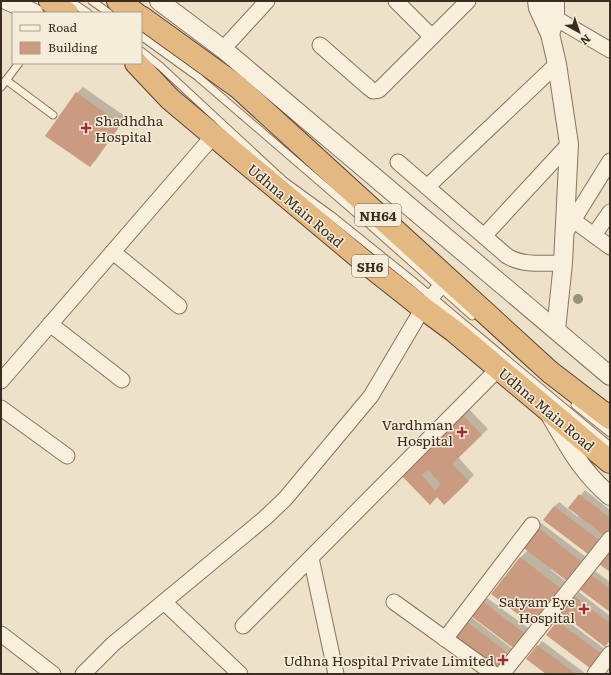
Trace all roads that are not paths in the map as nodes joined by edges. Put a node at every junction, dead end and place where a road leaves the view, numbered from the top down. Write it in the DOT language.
graph roads {
  1 [pos="8,1"];
  2 [pos="50,1"];
  3 [pos="70,1"];
  4 [pos="92,1"];
  5 [pos="118,1"];
  6 [pos="159,1"];
  7 [pos="267,1"];
  8 [pos="396,1"];
  9 [pos="468,1"];
  10 [pos="538,5"];
  11 [pos="32,12"];
  12 [pos="66,12"];
  13 [pos="86,12"];
  14 [pos="108,12"];
  15 [pos="134,12"];
  16 [pos="142,18"];
  17 [pos="553,18"];
  18 [pos="142,37"];
  19 [pos="432,37"];
  20 [pos="320,45"];
  21 [pos="224,49"];
  22 [pos="610,50"];
  23 [pos="142,52"];
  24 [pos="18,64"];
  25 [pos="137,64"];
  26 [pos="557,64"];
  27 [pos="6,80"];
  28 [pos="1,87"];
  29 [pos="53,114"];
  30 [pos="214,135"];
  31 [pos="569,144"];
  32 [pos="610,161"];
  33 [pos="398,162"];
  34 [pos="427,187"];
  35 [pos="610,212"];
  36 [pos="569,228"];
  37 [pos="594,235"];
  38 [pos="484,236"];
  39 [pos="610,247"];
  40 [pos="113,252"];
  41 [pos="563,263"];
  42 [pos="435,292"];
  43 [pos="179,306"];
  44 [pos="479,322"];
  45 [pos="50,324"];
  46 [pos="556,330"];
  47 [pos="500,368"];
  48 [pos="610,376"];
  49 [pos="122,380"];
  50 [pos="1,381"];
  51 [pos="568,399"];
  52 [pos="1,408"];
  53 [pos="547,409"];
  54 [pos="610,418"];
  55 [pos="610,433"];
  56 [pos="610,446"];
  57 [pos="67,456"];
  58 [pos="610,462"];
  59 [pos="610,496"];
  60 [pos="532,525"];
  61 [pos="610,539"];
  62 [pos="311,558"];
  63 [pos="164,602"];
  64 [pos="394,602"];
  65 [pos="244,626"];
  66 [pos="1,634"];
  67 [pos="445,639"];
  68 [pos="610,654"];
  69 [pos="53,674"];
  70 [pos="83,674"];
  71 [pos="240,674"];
  72 [pos="336,674"];
  73 [pos="494,674"];
  74 [pos="502,674"];
  75 [pos="595,674"];
  1 -- 11 [label="street"];
  2 -- 12 [label="highway"];
  3 -- 13 [label="lane"];
  4 -- 14 [label="lane"];
  5 -- 15 [label="highway"];
  6 -- 21 [label="street"];
  7 -- 21 [label="street"];
  8 -- 19 [label="street"];
  9 -- 19 [label="street"];
  10 -- 17 [label="street"];
  16 -- 42 [label="highway, NH64"];
  17 -- 22 [label="street"];
  17 -- 26 [label="street"];
  18 -- 42 [label="lane"];
  19 -- 20 [label="street"];
  21 -- 46 [label="street"];
  23 -- 42 [label="lane"];
  24 -- 27 [label="lane"];
  25 -- 30 [label="highway, Udhna Main Road / SH6"];
  26 -- 31 [label="street"];
  26 -- 34 [label="street"];
  27 -- 28 [label="lane"];
  27 -- 29 [label="lane"];
  30 -- 40 [label="street"];
  30 -- 42 [label="highway, Udhna Main Road / SH6"];
  31 -- 36 [label="street"];
  31 -- 38 [label="street"];
  32 -- 36 [label="street"];
  33 -- 34 [label="street"];
  34 -- 38 [label="street"];
  35 -- 37 [label="street"];
  36 -- 37 [label="street"];
  36 -- 41 [label="street"];
  37 -- 39 [label="street"];
  38 -- 41 [label="street"];
  40 -- 43 [label="street"];
  40 -- 45 [label="street"];
  41 -- 46 [label="street"];
  42 -- 44 [label="lane"];
  42 -- 47 [label="highway, Udhna Main Road / SH6"];
  42 -- 54 [label="highway, NH64"];
  42 -- 56 [label="lane"];
  42 -- 63 [label="street"];
  45 -- 49 [label="street"];
  45 -- 50 [label="street"];
  46 -- 48 [label="street"];
  47 -- 53 [label="highway, Udhna Main Road / SH6"];
  47 -- 62 [label="street"];
  51 -- 55 [label="lane"];
  52 -- 57 [label="street"];
  53 -- 58 [label="highway, Udhna Main Road / SH6"];
  53 -- 59 [label="street"];
  60 -- 67 [label="street"];
  61 -- 74 [label="street"];
  62 -- 65 [label="street"];
  62 -- 72 [label="street"];
  63 -- 70 [label="street"];
  63 -- 71 [label="street"];
  64 -- 67 [label="street"];
  66 -- 69 [label="street"];
  67 -- 73 [label="street"];
  68 -- 75 [label="street"];
}
